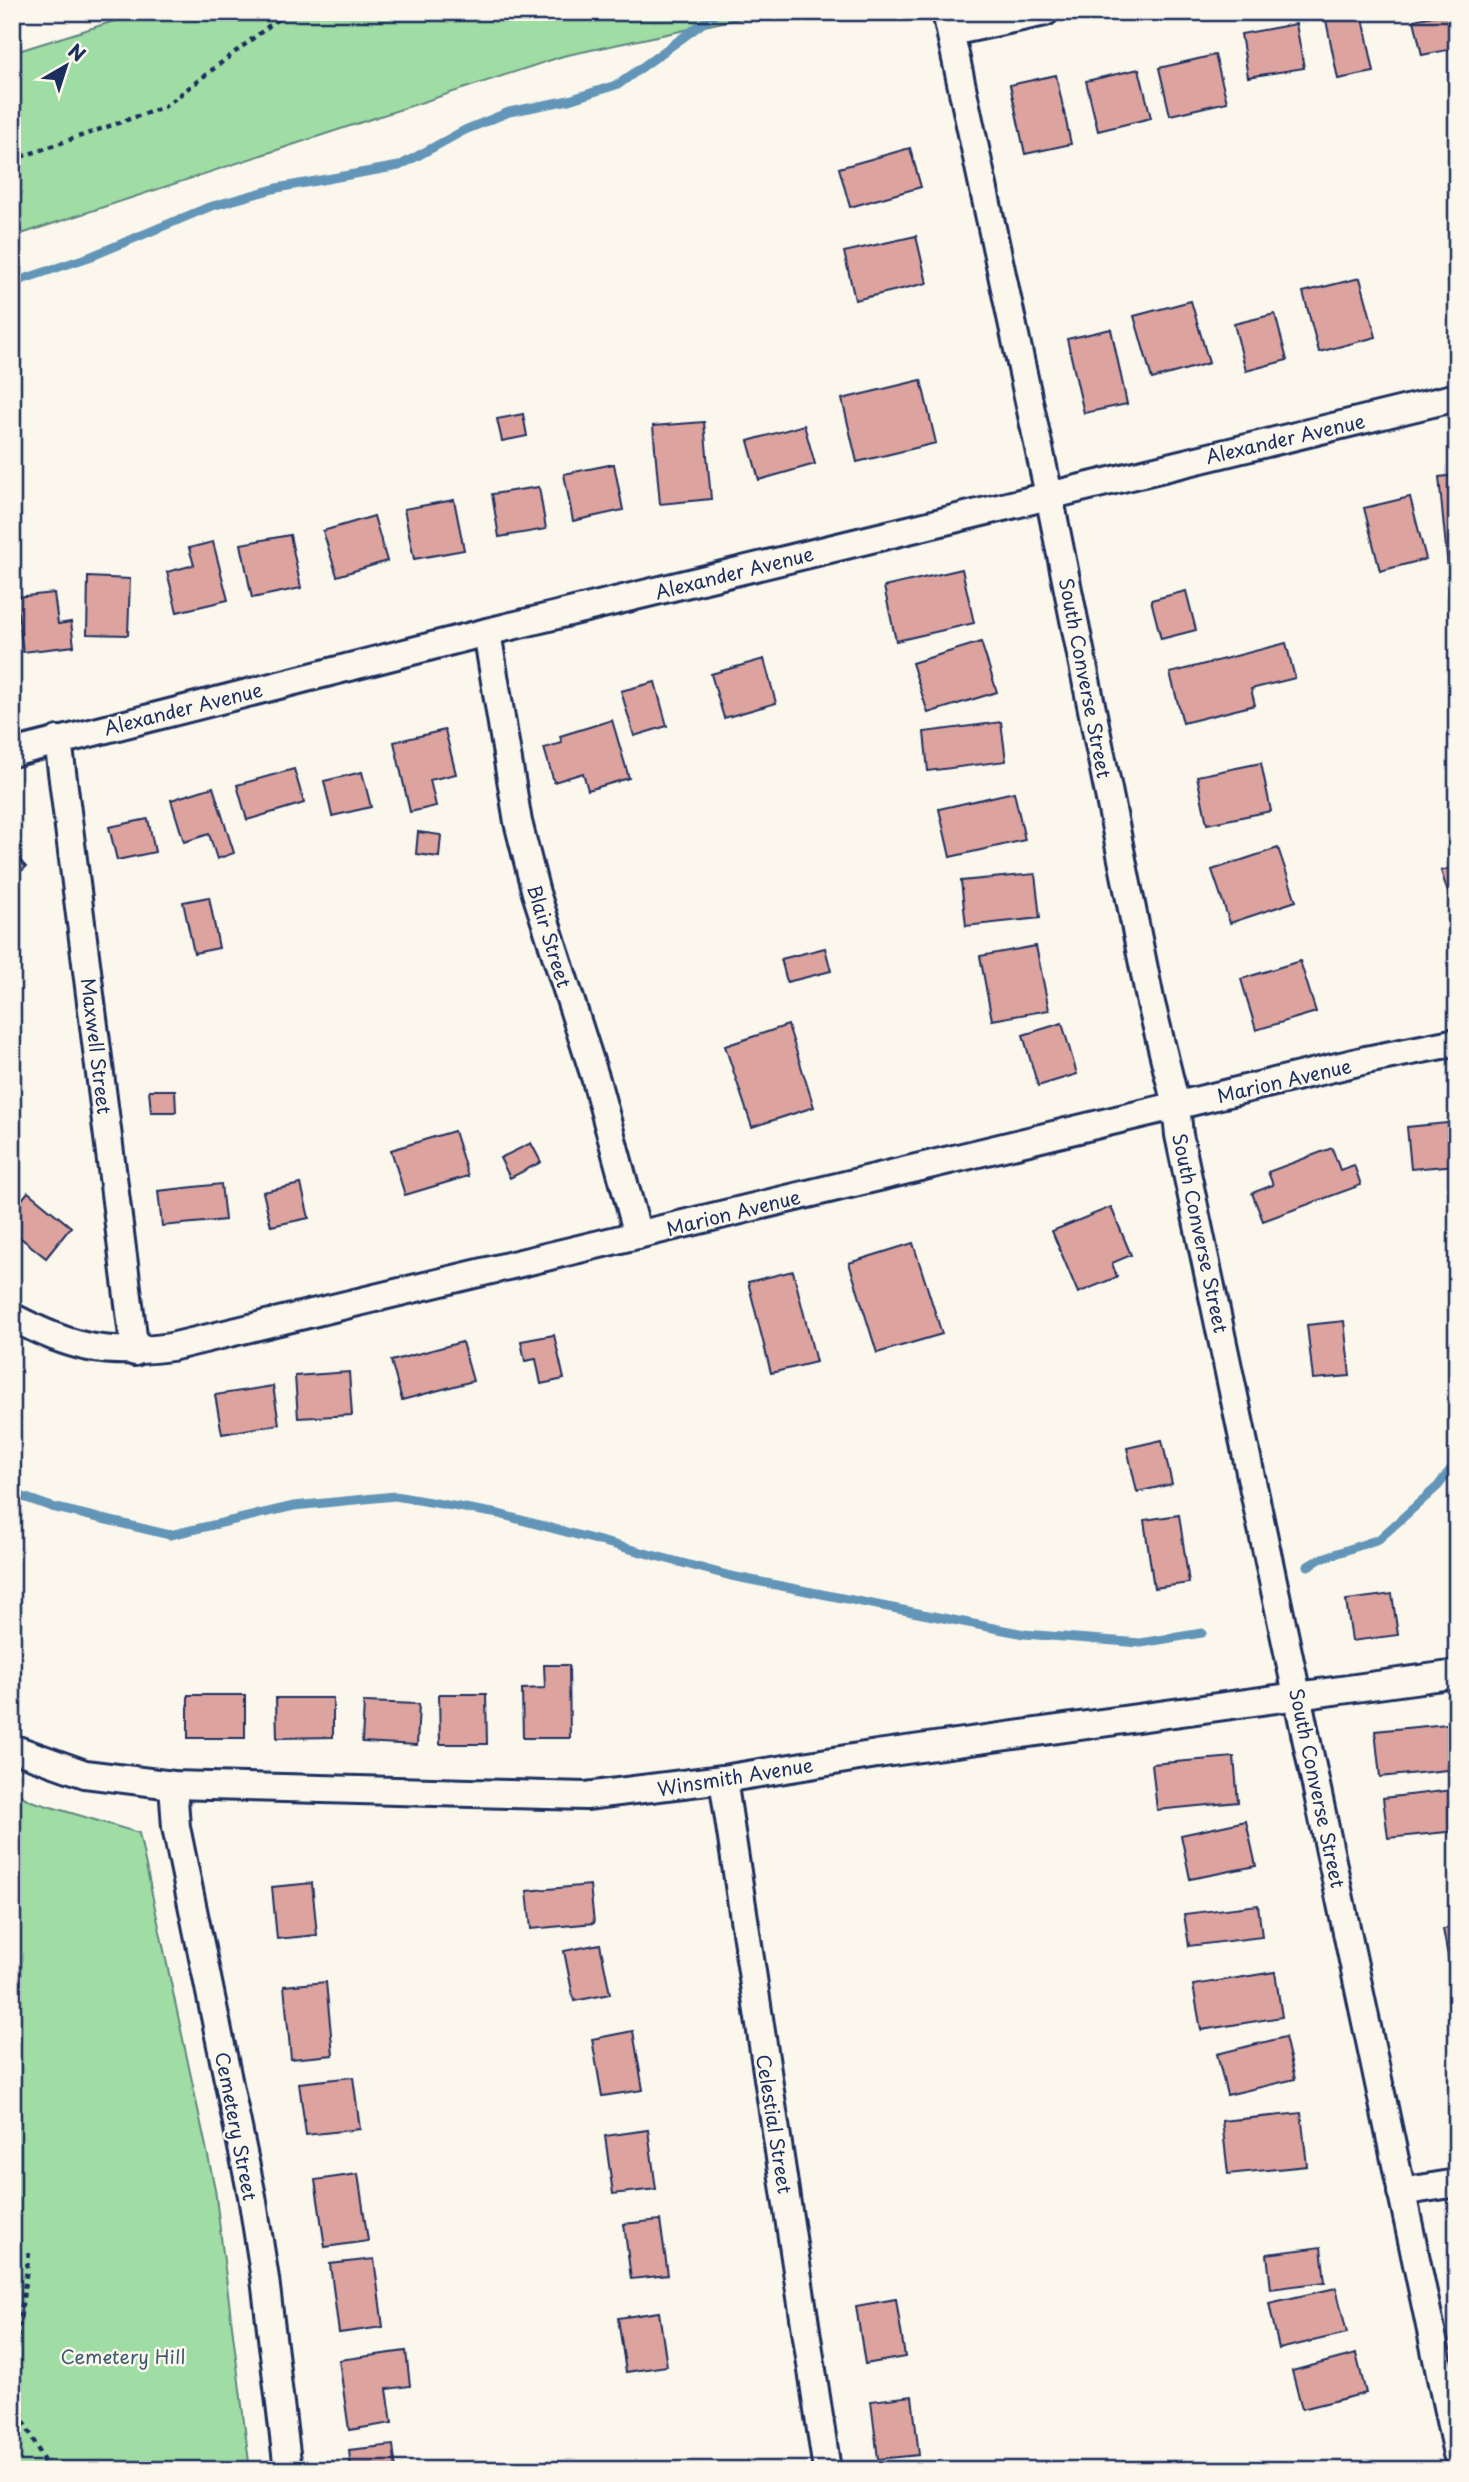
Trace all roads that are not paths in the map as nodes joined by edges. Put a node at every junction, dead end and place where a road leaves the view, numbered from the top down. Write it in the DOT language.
graph roads {
  1 [pos="1045,12"];
  2 [pos="949,22"];
  3 [pos="1457,397"];
  4 [pos="1049,495"];
  5 [pos="487,632"];
  6 [pos="58,740"];
  7 [pos="12,753"];
  8 [pos="1457,1042"];
  9 [pos="1176,1105"];
  10 [pos="638,1235"];
  11 [pos="12,1317"];
  12 [pos="135,1352"];
  13 [pos="1457,1674"];
  14 [pos="1298,1695"];
  15 [pos="12,1748"];
  16 [pos="723,1779"];
  17 [pos="173,1785"];
  18 [pos="1457,2183"];
  19 [pos="1401,2192"];
  20 [pos="1457,2454"];
  21 [pos="288,2470"];
  22 [pos="827,2470"];
  1 -- 2 [label="street"];
  2 -- 4 [label="street, South Converse Street"];
  3 -- 4 [label="street, Alexander Avenue"];
  4 -- 5 [label="street, Alexander Avenue"];
  4 -- 9 [label="street, South Converse Street"];
  5 -- 6 [label="street, Alexander Avenue"];
  5 -- 10 [label="street, Blair Street"];
  6 -- 7 [label="street, Alexander Avenue"];
  6 -- 12 [label="street, Maxwell Street"];
  8 -- 9 [label="street, Marion Avenue"];
  9 -- 10 [label="street, Marion Avenue"];
  9 -- 14 [label="street, South Converse Street"];
  10 -- 12 [label="street, Marion Avenue"];
  11 -- 12 [label="street, Marion Avenue"];
  13 -- 14 [label="street, Winsmith Avenue"];
  14 -- 16 [label="street, Winsmith Avenue"];
  14 -- 19 [label="street, South Converse Street"];
  15 -- 17 [label="street, Winsmith Avenue"];
  16 -- 17 [label="street, Winsmith Avenue"];
  16 -- 22 [label="street, Celestial Street"];
  17 -- 21 [label="street, Cemetery Street"];
  18 -- 19 [label="street"];
  19 -- 20 [label="street, South Converse Street"];
}
